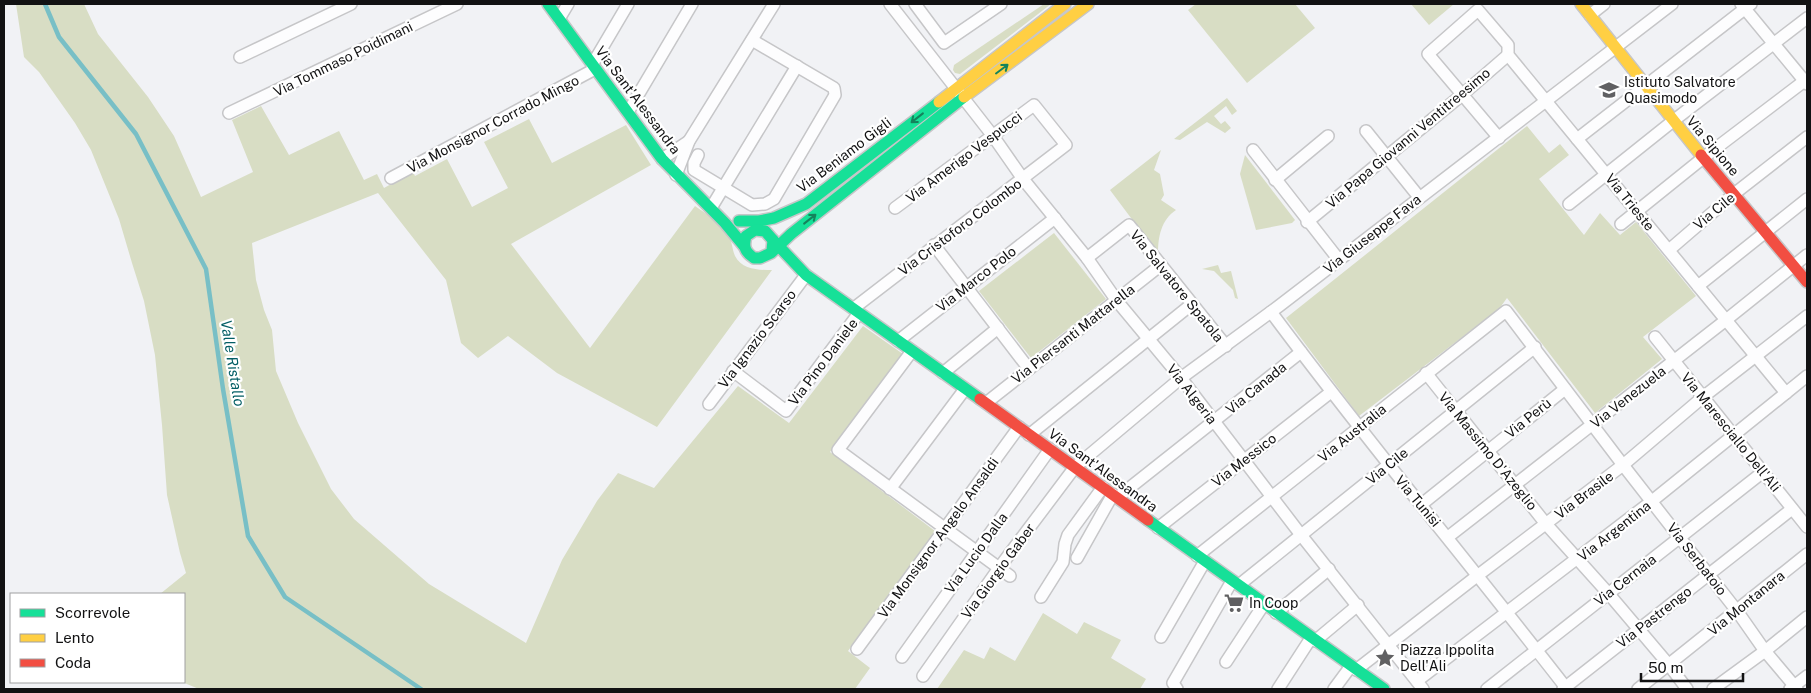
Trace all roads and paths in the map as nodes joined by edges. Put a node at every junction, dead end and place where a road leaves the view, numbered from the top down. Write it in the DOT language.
graph roads {
  1 [pos="350,4"];
  2 [pos="457,4"];
  3 [pos="548,4"];
  4 [pos="568,4"];
  5 [pos="628,4"];
  6 [pos="692,4"];
  7 [pos="774,4"];
  8 [pos="890,4"];
  9 [pos="915,4"];
  10 [pos="1001,4"];
  11 [pos="1065,4"];
  12 [pos="1088,4"];
  13 [pos="1581,4"];
  14 [pos="1604,4"];
  15 [pos="1672,4"];
  16 [pos="1746,5"];
  17 [pos="1590,16"];
  18 [pos="1807,18"];
  19 [pos="559,19"];
  20 [pos="752,40"];
  21 [pos="1775,44"];
  22 [pos="1615,47"];
  23 [pos="1508,55"];
  24 [pos="240,57"];
  25 [pos="797,66"];
  26 [pos="594,67"];
  27 [pos="1807,81"];
  28 [pos="1646,86"];
  29 [pos="955,88"];
  30 [pos="1463,94"];
  31 [pos="963,98"];
  32 [pos="1547,99"];
  33 [pos="628,112"];
  34 [pos="229,113"];
  35 [pos="1673,121"];
  36 [pos="1366,131"];
  37 [pos="993,136"];
  38 [pos="1328,136"];
  39 [pos="1807,137"];
  40 [pos="1499,138"];
  41 [pos="1577,139"];
  42 [pos="689,141"];
  43 [pos="1066,145"];
  44 [pos="1253,150"];
  45 [pos="698,156"];
  46 [pos="1386,157"];
  47 [pos="662,158"];
  48 [pos="1703,158"];
  49 [pos="1607,174"];
  50 [pos="676,175"];
  51 [pos="392,178"];
  52 [pos="1023,179"];
  53 [pos="1275,180"];
  54 [pos="724,188"];
  55 [pos="1734,194"];
  56 [pos="1419,197"];
  57 [pos="1807,199"];
  58 [pos="806,204"];
  59 [pos="1569,204"];
  60 [pos="711,208"];
  61 [pos="895,208"];
  62 [pos="1637,212"];
  63 [pos="1055,218"];
  64 [pos="739,221"];
  65 [pos="1307,222"];
  66 [pos="1621,224"];
  67 [pos="1765,233"];
  68 [pos="791,234"];
  69 [pos="771,240"];
  70 [pos="934,245"];
  71 [pos="744,246"];
  72 [pos="1669,250"];
  73 [pos="1807,255"];
  74 [pos="1087,258"];
  75 [pos="762,259"];
  76 [pos="791,260"];
  77 [pos="1339,260"];
  78 [pos="1160,265"];
  79 [pos="1794,265"];
  80 [pos="806,275"];
  81 [pos="1807,282"];
  82 [pos="1698,286"];
  83 [pos="966,287"];
  84 [pos="1117,301"];
  85 [pos="1192,304"];
  86 [pos="1506,310"];
  87 [pos="856,311"];
  88 [pos="1270,312"];
  89 [pos="1807,316"];
  90 [pos="1726,320"];
  91 [pos="998,328"];
  92 [pos="1655,337"];
  93 [pos="1149,339"];
  94 [pos="898,341"];
  95 [pos="1226,346"];
  96 [pos="1535,347"];
  97 [pos="912,351"];
  98 [pos="1301,352"];
  99 [pos="1756,356"];
  100 [pos="1674,361"];
  101 [pos="1029,369"];
  102 [pos="733,371"];
  103 [pos="943,373"];
  104 [pos="1426,373"];
  105 [pos="1807,376"];
  106 [pos="1181,378"];
  107 [pos="1565,388"];
  108 [pos="965,389"];
  109 [pos="1331,392"];
  110 [pos="1786,393"];
  111 [pos="1703,397"];
  112 [pos="986,403"];
  113 [pos="709,404"];
  114 [pos="1456,410"];
  115 [pos="1214,422"];
  116 [pos="1593,425"];
  117 [pos="1019,427"];
  118 [pos="1359,428"];
  119 [pos="1029,435"];
  120 [pos="1734,435"];
  121 [pos="1050,450"];
  122 [pos="1487,451"];
  123 [pos="1243,461"];
  124 [pos="1388,465"];
  125 [pos="1623,465"];
  126 [pos="1075,466"];
  127 [pos="1763,472"];
  128 [pos="1516,485"];
  129 [pos="890,489"];
  130 [pos="1111,493"];
  131 [pos="1271,497"];
  132 [pos="1652,501"];
  133 [pos="1422,504"];
  134 [pos="1792,509"];
  135 [pos="1546,524"];
  136 [pos="1807,527"];
  137 [pos="1158,528"];
  138 [pos="945,530"];
  139 [pos="1301,535"];
  140 [pos="1448,537"];
  141 [pos="1680,537"];
  142 [pos="977,553"];
  143 [pos="1807,554"];
  144 [pos="1077,558"];
  145 [pos="1201,559"];
  146 [pos="1577,559"];
  147 [pos="999,568"];
  148 [pos="1329,569"];
  149 [pos="1709,575"];
  150 [pos="1010,576"];
  151 [pos="1477,576"];
  152 [pos="1235,583"];
  153 [pos="1608,593"];
  154 [pos="1041,597"];
  155 [pos="1264,604"];
  156 [pos="1358,605"];
  157 [pos="1737,611"];
  158 [pos="1276,613"];
  159 [pos="1507,613"];
  160 [pos="1807,617"];
  161 [pos="1638,629"];
  162 [pos="1161,637"];
  163 [pos="1313,639"];
  164 [pos="1388,646"];
  165 [pos="857,649"];
  166 [pos="1536,650"];
  167 [pos="1765,651"];
  168 [pos="902,657"];
  169 [pos="1226,662"];
  170 [pos="1669,665"];
  171 [pos="1354,668"];
  172 [pos="923,676"];
  173 [pos="1807,676"];
  174 [pos="1420,685"];
  175 [pos="1794,688"];
  176 [pos="1177,689"];
  177 [pos="1278,689"];
  178 [pos="1334,689"];
  179 [pos="1383,689"];
  180 [pos="1487,689"];
  181 [pos="1565,689"];
  182 [pos="1638,689"];
  183 [pos="1687,689"];
  184 [pos="1713,689"];
  1 -- 24 [label="street"];
  2 -- 34 [label="street, Via Tommaso Poidimani"];
  3 -- 19 [label="street, Via Sant'Alessandra"];
  4 -- 19 [label="street"];
  5 -- 26 [label="street"];
  6 -- 33 [label="street"];
  7 -- 20 [label="street"];
  8 -- 29 [label="street, Via Algeria"];
  9 -- 10 [label="street"];
  11 -- 29 [label="street, Via Beniamo Gigli"];
  31 -- 12 [label="street, Via Beniamo Gigli, one-way"];
  13 -- 17 [label="street, Via Sipione"];
  14 -- 17 [label="street"];
  15 -- 22 [label="street, Via Giuseppe Fava"];
  16 -- 21 [label="street"];
  16 -- 28 [label="street"];
  17 -- 22 [label="street, Via Sipione"];
  18 -- 21 [label="street"];
  19 -- 26 [label="street, Via Sant'Alessandra"];
  20 -- 25 [label="street"];
  20 -- 42 [label="street"];
  21 -- 27 [label="street"];
  21 -- 35 [label="street"];
  22 -- 28 [label="street, Via Sipione"];
  22 -- 32 [label="street, Via Giuseppe Fava"];
  23 -- 30 [label="street, Via Papa Giovanni Ventitreesimo"];
  23 -- 30 [label="street, Via Trieste"];
  23 -- 32 [label="street, Via Trieste"];
  25 -- 54 [label="street"];
  25 -- 54 [label="street"];
  26 -- 33 [label="street, Via Sant'Alessandra"];
  26 -- 51 [label="street, Via Monsignor Corrado Mingo"];
  27 -- 48 [label="street"];
  28 -- 35 [label="street, Via Sipione"];
  28 -- 41 [label="street"];
  29 -- 31 [label="street, Via Algeria"];
  29 -- 58 [label="street, Via Beniamo Gigli, one-way"];
  30 -- 40 [label="street"];
  30 -- 46 [label="street, Via Papa Giovanni Ventitreesimo"];
  31 -- 37 [label="street, Via Algeria"];
  68 -- 31 [label="street, Via Beniamo Gigli, one-way"];
  32 -- 40 [label="street, Via Giuseppe Fava"];
  32 -- 41 [label="street, Via Trieste"];
  33 -- 47 [label="street, Via Sant'Alessandra"];
  35 -- 48 [label="street, Via Sipione"];
  35 -- 49 [label="street"];
  36 -- 46 [label="street"];
  37 -- 43 [label="street, Via Amerigo Vespucci"];
  37 -- 52 [label="street, Via Algeria"];
  37 -- 61 [label="street, Via Amerigo Vespucci"];
  38 -- 53 [label="street"];
  39 -- 55 [label="street, Via Cile"];
  40 -- 56 [label="street, Via Giuseppe Fava"];
  41 -- 49 [label="street, Via Trieste"];
  42 -- 47 [label="street"];
  42 -- 50 [label="street"];
  43 -- 52 [label="street, Via Cristoforo Colombo"];
  44 -- 53 [label="street"];
  45 -- 54 [label="street"];
  46 -- 56 [label="street"];
  46 -- 65 [label="street, Via Papa Giovanni Ventitreesimo"];
  47 -- 50 [label="street, Via Sant'Alessandra"];
  48 -- 55 [label="street, Via Sipione"];
  48 -- 62 [label="street"];
  49 -- 59 [label="street"];
  49 -- 62 [label="street, Via Trieste"];
  50 -- 60 [label="street, Via Sant'Alessandra"];
  52 -- 63 [label="street, Via Algeria"];
  52 -- 70 [label="street, Via Cristoforo Colombo"];
  53 -- 65 [label="street"];
  54 -- 60 [label="street"];
  55 -- 67 [label="street, Via Sipione"];
  55 -- 72 [label="street, Via Cile"];
  56 -- 77 [label="street, Via Giuseppe Fava"];
  57 -- 67 [label="street"];
  58 -- 64 [label="street, Via Beniamo Gigli"];
  58 -- 69 [label="street"];
  60 -- 64 [label="street"];
  60 -- 71 [label="street"];
  62 -- 66 [label="street"];
  62 -- 72 [label="street, Via Trieste"];
  63 -- 74 [label="street, Via Algeria"];
  63 -- 83 [label="street, Via Marco Polo"];
  64 -- 69 [label="street"];
  65 -- 77 [label="street"];
  67 -- 79 [label="street, Via Sipione"];
  67 -- 82 [label="street"];
  68 -- 69 [label="street, Via Beniamo Gigli"];
  68 -- 76 [label="street"];
  69 -- 71 [label="street"];
  69 -- 75 [label="street"];
  69 -- 76 [label="street"];
  70 -- 83 [label="street"];
  70 -- 87 [label="street, Via Cristoforo Colombo"];
  71 -- 75 [label="street"];
  72 -- 82 [label="street, Via Trieste"];
  73 -- 79 [label="street, Via Venezuela"];
  74 -- 78 [label="street, Via Salvatore Spatola"];
  74 -- 84 [label="street, Via Algeria"];
  75 -- 80 [label="street"];
  76 -- 80 [label="street"];
  77 -- 88 [label="street, Via Giuseppe Fava"];
  78 -- 84 [label="street, Via Piersanti Mattarella"];
  78 -- 85 [label="street, Via Salvatore Spatola"];
  79 -- 81 [label="street, Via Sipione"];
  79 -- 90 [label="street, Via Venezuela"];
  80 -- 87 [label="street, Via Sant'Alessandra"];
  80 -- 102 [label="street, Via Ignazio Scarso"];
  82 -- 90 [label="street, Via Trieste"];
  83 -- 91 [label="street"];
  83 -- 94 [label="street, Via Marco Polo"];
  84 -- 93 [label="street, Via Algeria"];
  84 -- 101 [label="street, Via Piersanti Mattarella"];
  85 -- 93 [label="street"];
  85 -- 95 [label="street, Via Salvatore Spatola"];
  86 -- 96 [label="street, Via Serbatoio"];
  86 -- 104 [label="street, Via Australia"];
  87 -- 94 [label="street, Via Sant'Alessandra"];
  87 -- 102 [label="street, Via Pino Daniele"];
  88 -- 95 [label="street, Via Giuseppe Fava"];
  88 -- 98 [label="street, Via Tunisi"];
  89 -- 99 [label="street, Via Brasile"];
  90 -- 99 [label="street, Via Trieste"];
  90 -- 100 [label="street, Via Venezuela"];
  91 -- 101 [label="street"];
  91 -- 103 [label="street"];
  92 -- 100 [label="street, Via Maresciallo Dell'Ali"];
  93 -- 106 [label="street, Via Algeria"];
  93 -- 119 [label="street"];
  94 -- 97 [label="street, Via Sant'Alessandra"];
  95 -- 106 [label="street, Via Giuseppe Fava"];
  96 -- 107 [label="street, Via Serbatoio"];
  96 -- 114 [label="street, Via Cile"];
  97 -- 103 [label="street, Via Sant'Alessandra"];
  97 -- 129 [label="street"];
  98 -- 109 [label="street, Via Tunisi"];
  98 -- 115 [label="street, Via Canada"];
  99 -- 110 [label="street, Via Trieste"];
  99 -- 111 [label="street, Via Brasile"];
  100 -- 111 [label="street, Via Maresciallo Dell'Ali"];
  100 -- 116 [label="street, Via Venezuela"];
  101 -- 112 [label="street, Via Piersanti Mattarella"];
  102 -- 113 [label="street, Via Ignazio Scarso"];
  103 -- 108 [label="street, Via Sant'Alessandra"];
  104 -- 114 [label="street, Via Massimo D'Azeglio"];
  104 -- 118 [label="street, Via Australia"];
  105 -- 110 [label="street, Via Argentina"];
  106 -- 115 [label="street, Via Algeria"];
  106 -- 126 [label="street, Via Giuseppe Fava"];
  107 -- 116 [label="street, Via Serbatoio"];
  107 -- 122 [label="street, Via Perù"];
  108 -- 112 [label="street, Via Sant'Alessandra"];
  108 -- 129 [label="street"];
  109 -- 118 [label="street, Via Tunisi"];
  109 -- 123 [label="street, Via Messico"];
  110 -- 120 [label="street, Via Argentina"];
  111 -- 120 [label="street, Via Maresciallo Dell'Ali"];
  111 -- 125 [label="street, Via Brasile"];
  112 -- 117 [label="street, Via Sant'Alessandra"];
  114 -- 122 [label="street, Via Massimo D'Azeglio"];
  114 -- 124 [label="street, Via Cile"];
  115 -- 123 [label="street, Via Algeria"];
  115 -- 130 [label="street, Via Canada"];
  116 -- 125 [label="street, Via Serbatoio"];
  116 -- 128 [label="street, Via Venezuela"];
  117 -- 119 [label="street, Via Sant'Alessandra"];
  117 -- 138 [label="street, Via Monsignor Angelo Ansaldi"];
  118 -- 124 [label="street, Via Tunisi"];
  118 -- 131 [label="street, Via Australia"];
  119 -- 121 [label="street, Via Sant'Alessandra"];
  120 -- 127 [label="street, Via Maresciallo Dell'Ali"];
  120 -- 132 [label="street, Via Argentina"];
  121 -- 126 [label="street, Via Sant'Alessandra"];
  121 -- 142 [label="street, Via Lucio Dalla"];
  122 -- 128 [label="street, Via Massimo D'Azeglio"];
  122 -- 133 [label="street, Via Perù"];
  123 -- 131 [label="street, Via Algeria"];
  123 -- 137 [label="street, Via Messico"];
  124 -- 133 [label="street, Via Tunisi"];
  124 -- 139 [label="street, Via Cile"];
  125 -- 132 [label="street, Via Serbatoio"];
  125 -- 135 [label="street, Via Brasile"];
  126 -- 130 [label="street, Via Sant'Alessandra"];
  126 -- 147 [label="street, Via Giorgio Gaber"];
  127 -- 134 [label="street, Via Maresciallo Dell'Ali"];
  127 -- 141 [label="street, Via Cernaia"];
  128 -- 135 [label="street, Via Massimo D'Azeglio"];
  128 -- 140 [label="street, Via Venezuela"];
  129 -- 138 [label="street"];
  130 -- 137 [label="street, Via Sant'Alessandra"];
  130 -- 144 [label="street"];
  130 -- 154 [label="street"];
  131 -- 139 [label="street, Via Algeria"];
  131 -- 145 [label="street, Via Australia"];
  132 -- 141 [label="street, Via Serbatoio"];
  132 -- 146 [label="street, Via Argentina"];
  133 -- 140 [label="street, Via Tunisi"];
  134 -- 136 [label="street, Via Maresciallo Dell'Ali"];
  134 -- 149 [label="street, Via Pastrengo"];
  135 -- 146 [label="street, Via Massimo D'Azeglio"];
  135 -- 151 [label="street, Via Brasile"];
  137 -- 145 [label="street, Via Sant'Alessandra"];
  138 -- 142 [label="street"];
  138 -- 165 [label="street, Via Monsignor Angelo Ansaldi"];
  139 -- 148 [label="street, Via Algeria"];
  139 -- 152 [label="street, Via Cile"];
  140 -- 151 [label="street, Via Tunisi"];
  141 -- 149 [label="street, Via Serbatoio"];
  141 -- 153 [label="street, Via Cernaia"];
  142 -- 147 [label="street"];
  142 -- 168 [label="street, Via Lucio Dalla"];
  143 -- 157 [label="street, Via Montanara"];
  145 -- 152 [label="street, Via Sant'Alessandra"];
  145 -- 162 [label="street"];
  146 -- 153 [label="street, Via Massimo D'Azeglio"];
  146 -- 159 [label="street, Via Argentina"];
  147 -- 150 [label="street"];
  147 -- 172 [label="street, Via Giorgio Gaber"];
  148 -- 156 [label="street, Via Algeria"];
  148 -- 158 [label="street"];
  149 -- 157 [label="street, Via Serbatoio"];
  149 -- 161 [label="street, Via Pastrengo"];
  151 -- 159 [label="street, Via Tunisi"];
  151 -- 164 [label="street, Via Brasile"];
  152 -- 155 [label="street, Via Sant'Alessandra"];
  152 -- 176 [label="street"];
  153 -- 161 [label="street, Via Massimo D'Azeglio"];
  153 -- 166 [label="street, Via Cernaia"];
  155 -- 158 [label="street, Via Sant'Alessandra"];
  155 -- 169 [label="street"];
  156 -- 163 [label="street"];
  156 -- 164 [label="street, Via Algeria"];
  157 -- 167 [label="street, Via Serbatoio"];
  157 -- 170 [label="street, Via Montanara"];
  158 -- 163 [label="street, Via Sant'Alessandra"];
  159 -- 166 [label="street, Via Tunisi"];
  159 -- 174 [label="street, Via Argentina"];
  160 -- 167 [label="street"];
  161 -- 170 [label="street, Via Massimo D'Azeglio"];
  161 -- 181 [label="street, Via Pastrengo"];
  163 -- 171 [label="street, Via Sant'Alessandra"];
  163 -- 177 [label="street"];
  164 -- 171 [label="street, Via Brasile"];
  164 -- 174 [label="street, Via Algeria"];
  166 -- 180 [label="street, Via Cernaia"];
  166 -- 181 [label="street, Via Tunisi"];
  167 -- 175 [label="street, Via Serbatoio"];
  167 -- 184 [label="street"];
  170 -- 182 [label="street, Via Montanara"];
  170 -- 183 [label="street, Via Massimo D'Azeglio"];
  171 -- 178 [label="street, Via Brasile"];
  171 -- 179 [label="street, Via Sant'Alessandra"];
  173 -- 175 [label="street"];
}
